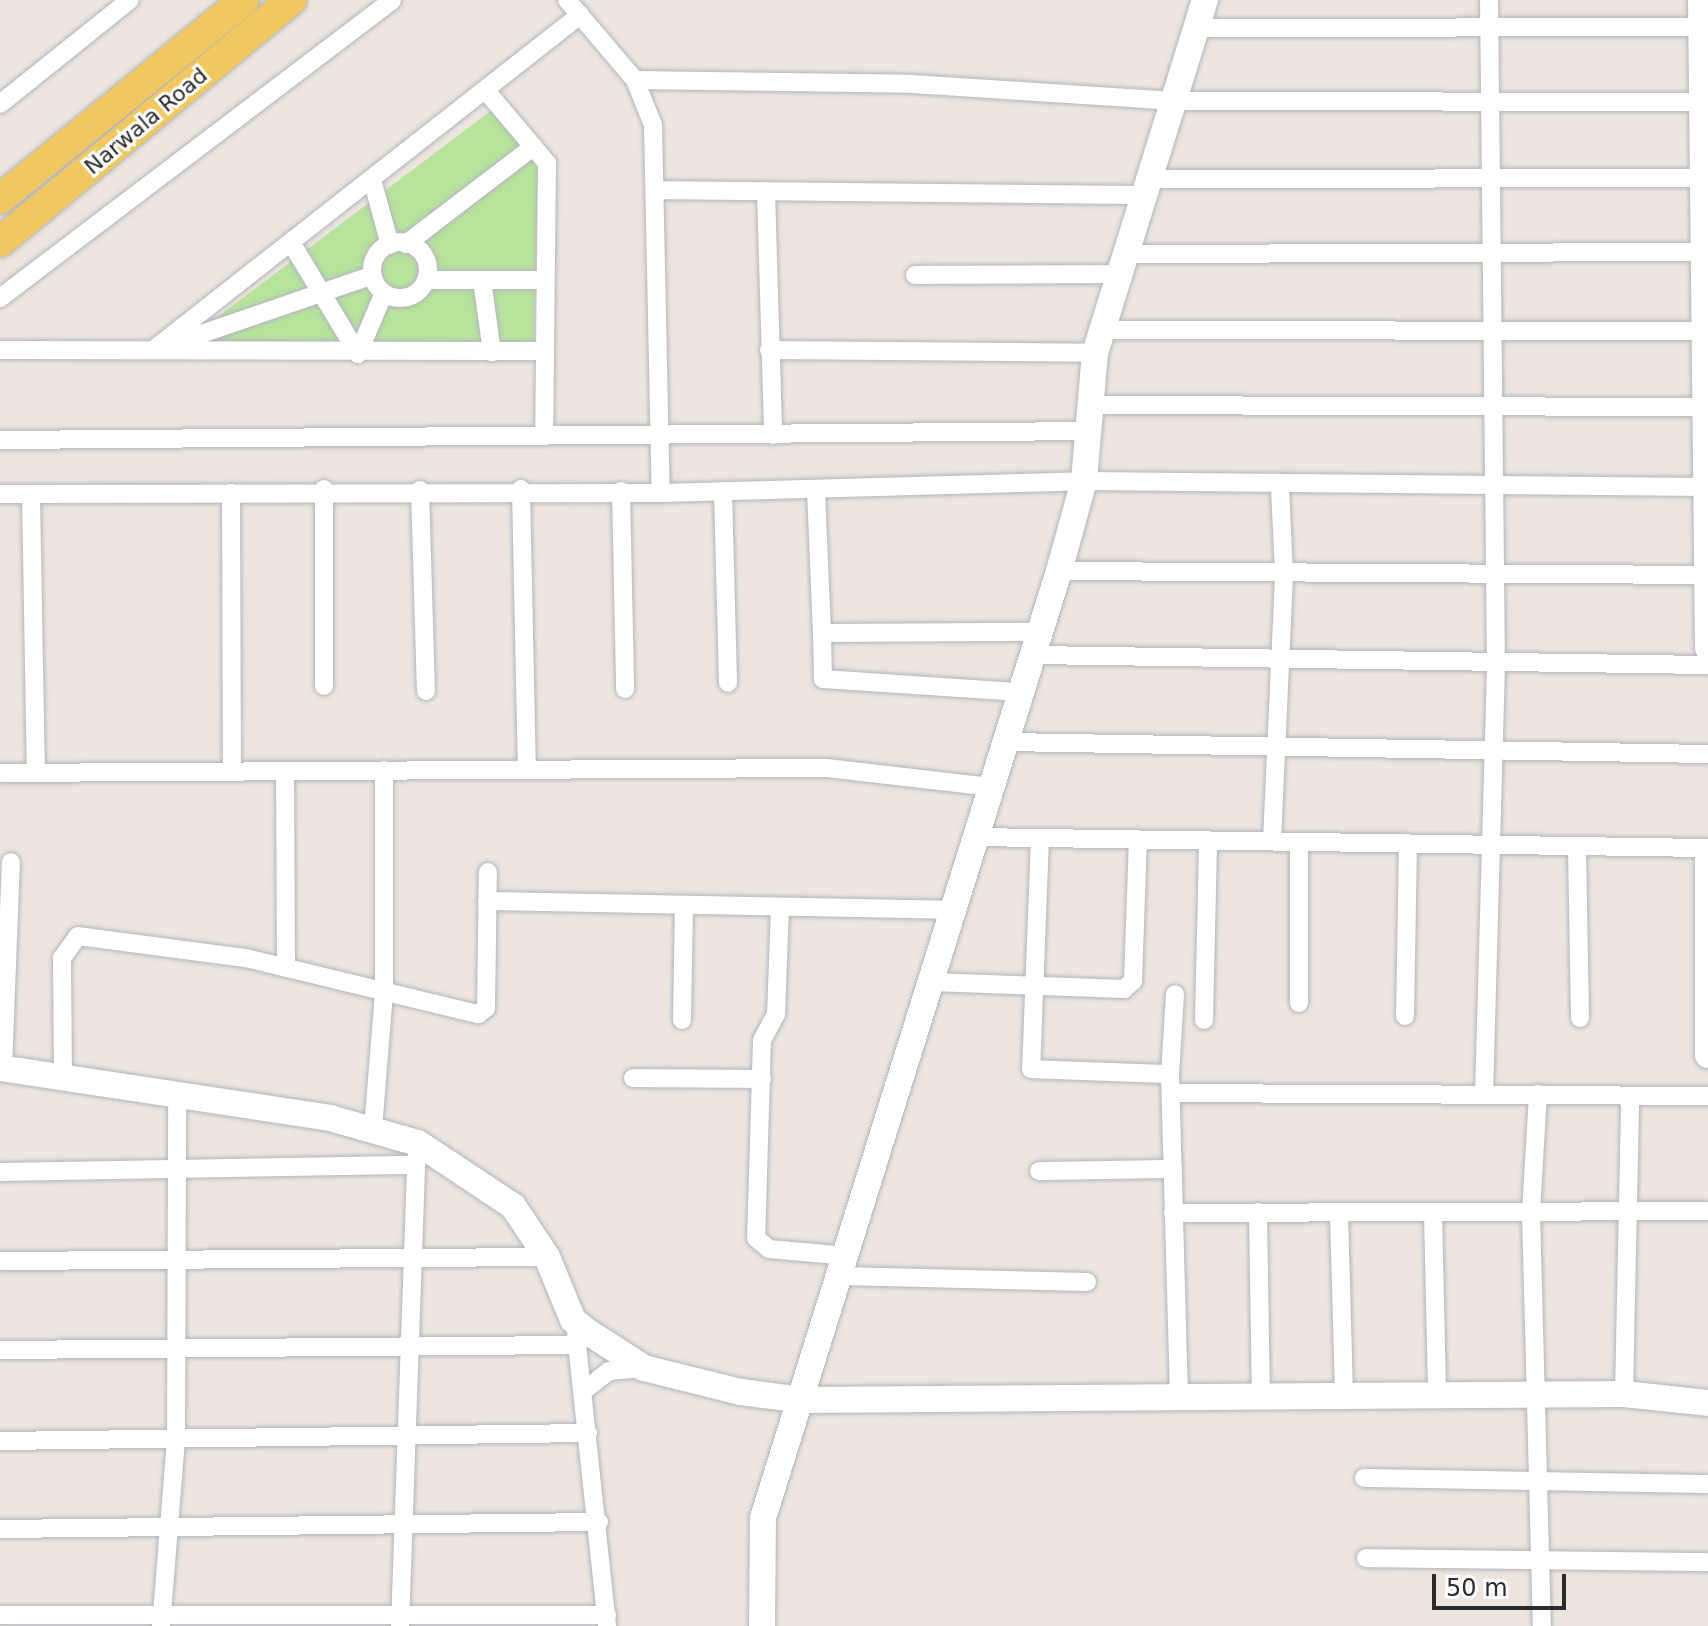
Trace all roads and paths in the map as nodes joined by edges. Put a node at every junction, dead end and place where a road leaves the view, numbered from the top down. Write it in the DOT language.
graph roads {
  1 [pos="130,0"];
  2 [pos="244,0"];
  3 [pos="292,0"];
  4 [pos="392,0"];
  5 [pos="567,0"];
  6 [pos="1205,0"];
  7 [pos="1489,0"];
  8 [pos="1701,0"];
  9 [pos="580,15"];
  10 [pos="1491,25"];
  11 [pos="1700,27"];
  12 [pos="1197,28"];
  13 [pos="635,80"];
  14 [pos="487,92"];
  15 [pos="1175,101"];
  16 [pos="1702,102"];
  17 [pos="1489,103"];
  18 [pos="0,104"];
  19 [pos="533,147"];
  20 [pos="1488,178"];
  21 [pos="373,183"];
  22 [pos="1150,187"];
  23 [pos="1706,189"];
  24 [pos="657,190"];
  25 [pos="766,192"];
  26 [pos="1,196"];
  27 [pos="0,242"];
  28 [pos="292,244"];
  29 [pos="398,244"];
  30 [pos="1706,252"];
  31 [pos="1491,253"];
  32 [pos="1122,264"];
  33 [pos="915,275"];
  34 [pos="371,276"];
  35 [pos="426,280"];
  36 [pos="482,280"];
  37 [pos="544,280"];
  38 [pos="322,295"];
  39 [pos="383,295"];
  40 [pos="0,298"];
  41 [pos="1705,331"];
  42 [pos="1492,333"];
  43 [pos="1099,342"];
  44 [pos="0,350"];
  45 [pos="153,350"];
  46 [pos="769,350"];
  47 [pos="543,351"];
  48 [pos="492,352"];
  49 [pos="358,354"];
  50 [pos="1703,407"];
  51 [pos="1491,408"];
  52 [pos="1090,418"];
  53 [pos="544,435"];
  54 [pos="661,435"];
  55 [pos="773,435"];
  56 [pos="0,440"];
  57 [pos="1706,456"];
  58 [pos="1084,481"];
  59 [pos="1496,484"];
  60 [pos="1280,487"];
  61 [pos="1707,487"];
  62 [pos="324,489"];
  63 [pos="521,489"];
  64 [pos="420,490"];
  65 [pos="816,490"];
  66 [pos="621,491"];
  67 [pos="723,491"];
  68 [pos="231,493"];
  69 [pos="661,493"];
  70 [pos="0,494"];
  71 [pos="31,494"];
  72 [pos="1707,542"];
  73 [pos="1059,571"];
  74 [pos="1284,573"];
  75 [pos="1495,574"];
  76 [pos="1706,575"];
  77 [pos="822,633"];
  78 [pos="1036,643"];
  79 [pos="1708,648"];
  80 [pos="1280,660"];
  81 [pos="1496,665"];
  82 [pos="1708,665"];
  83 [pos="728,683"];
  84 [pos="324,686"];
  85 [pos="625,689"];
  86 [pos="426,691"];
  87 [pos="1021,692"];
  88 [pos="1006,742"];
  89 [pos="1276,748"];
  90 [pos="1494,753"];
  91 [pos="1708,754"];
  92 [pos="527,768"];
  93 [pos="232,769"];
  94 [pos="384,770"];
  95 [pos="36,771"];
  96 [pos="285,771"];
  97 [pos="0,773"];
  98 [pos="990,787"];
  99 [pos="973,837"];
  100 [pos="1040,838"];
  101 [pos="1138,839"];
  102 [pos="1208,840"];
  103 [pos="1272,841"];
  104 [pos="1299,842"];
  105 [pos="1408,843"];
  106 [pos="1494,844"];
  107 [pos="1577,846"];
  108 [pos="1708,851"];
  109 [pos="11,862"];
  110 [pos="1708,863"];
  111 [pos="488,872"];
  112 [pos="487,901"];
  113 [pos="684,905"];
  114 [pos="780,907"];
  115 [pos="952,910"];
  116 [pos="286,968"];
  117 [pos="932,982"];
  118 [pos="1038,989"];
  119 [pos="384,993"];
  120 [pos="1175,994"];
  121 [pos="1299,1003"];
  122 [pos="1405,1016"];
  123 [pos="1580,1018"];
  124 [pos="682,1020"];
  125 [pos="1204,1020"];
  126 [pos="1708,1052"];
  127 [pos="2,1068"];
  128 [pos="1170,1074"];
  129 [pos="63,1078"];
  130 [pos="633,1078"];
  131 [pos="762,1079"];
  132 [pos="1171,1093"];
  133 [pos="1538,1094"];
  134 [pos="177,1095"];
  135 [pos="1484,1095"];
  136 [pos="1630,1096"];
  137 [pos="1708,1096"];
  138 [pos="373,1129"];
  139 [pos="417,1154"];
  140 [pos="1173,1169"];
  141 [pos="174,1171"];
  142 [pos="1039,1171"];
  143 [pos="0,1172"];
  144 [pos="1708,1211"];
  145 [pos="1258,1212"];
  146 [pos="1531,1212"];
  147 [pos="1173,1213"];
  148 [pos="1433,1213"];
  149 [pos="1625,1213"];
  150 [pos="1339,1214"];
  151 [pos="547,1257"];
  152 [pos="412,1258"];
  153 [pos="0,1261"];
  154 [pos="179,1261"];
  155 [pos="844,1266"];
  156 [pos="1087,1282"];
  157 [pos="575,1332"];
  158 [pos="410,1347"];
  159 [pos="0,1350"];
  160 [pos="175,1350"];
  161 [pos="644,1368"];
  162 [pos="586,1389"];
  163 [pos="1437,1394"];
  164 [pos="1533,1394"];
  165 [pos="1624,1394"];
  166 [pos="1179,1396"];
  167 [pos="1261,1397"];
  168 [pos="1344,1397"];
  169 [pos="803,1400"];
  170 [pos="1708,1403"];
  171 [pos="588,1433"];
  172 [pos="176,1438"];
  173 [pos="409,1440"];
  174 [pos="0,1441"];
  175 [pos="1364,1478"];
  176 [pos="1539,1478"];
  177 [pos="1708,1484"];
  178 [pos="599,1522"];
  179 [pos="168,1527"];
  180 [pos="404,1527"];
  181 [pos="0,1529"];
  182 [pos="1366,1558"];
  183 [pos="1708,1562"];
  184 [pos="1542,1563"];
  185 [pos="0,1615"];
  186 [pos="161,1621"];
  187 [pos="401,1621"];
  188 [pos="607,1621"];
  189 [pos="762,1626"];
  190 [pos="1542,1626"];
  1 -- 18 [label="street"];
  2 -- 26 [label="main road, Narwala Road"];
  3 -- 27 [label="main road, Narwala Road"];
  4 -- 40 [label="street"];
  5 -- 9 [label="street"];
  6 -- 12 [label="street"];
  7 -- 10 [label="street"];
  8 -- 11 [label="street"];
  9 -- 13 [label="street"];
  9 -- 14 [label="street"];
  10 -- 11 [label="street"];
  10 -- 12 [label="street"];
  10 -- 17 [label="street"];
  11 -- 16 [label="street"];
  12 -- 15 [label="street"];
  13 -- 15 [label="street"];
  13 -- 24 [label="street"];
  14 -- 19 [label="street"];
  14 -- 21 [label="street"];
  15 -- 17 [label="street"];
  15 -- 22 [label="street"];
  16 -- 17 [label="street"];
  16 -- 23 [label="street"];
  17 -- 20 [label="street"];
  19 -- 29 [label="street"];
  19 -- 37 [label="street"];
  20 -- 22 [label="street"];
  20 -- 23 [label="street"];
  20 -- 31 [label="street"];
  21 -- 28 [label="street"];
  21 -- 29 [label="street"];
  22 -- 25 [label="street"];
  22 -- 32 [label="street"];
  23 -- 30 [label="street"];
  24 -- 25 [label="street"];
  24 -- 54 [label="street"];
  25 -- 46 [label="street"];
  28 -- 38 [label="street"];
  28 -- 45 [label="street"];
  29 -- 34 [label="street"];
  29 -- 35 [label="street"];
  30 -- 31 [label="street"];
  30 -- 41 [label="street"];
  31 -- 32 [label="street"];
  31 -- 42 [label="street"];
  32 -- 33 [label="street"];
  32 -- 43 [label="street"];
  34 -- 38 [label="street"];
  34 -- 39 [label="street"];
  35 -- 36 [label="street"];
  35 -- 39 [label="street"];
  36 -- 37 [label="street"];
  36 -- 48 [label="street"];
  37 -- 47 [label="street"];
  38 -- 45 [label="street"];
  38 -- 49 [label="street"];
  39 -- 49 [label="street"];
  41 -- 42 [label="street"];
  41 -- 50 [label="street"];
  42 -- 43 [label="street"];
  42 -- 51 [label="street"];
  43 -- 46 [label="street"];
  43 -- 52 [label="street"];
  44 -- 45 [label="street"];
  45 -- 49 [label="street"];
  46 -- 55 [label="street"];
  47 -- 48 [label="street"];
  47 -- 53 [label="street"];
  48 -- 49 [label="street"];
  50 -- 51 [label="street"];
  50 -- 57 [label="street"];
  51 -- 52 [label="street"];
  51 -- 59 [label="street"];
  52 -- 55 [label="street"];
  52 -- 58 [label="street"];
  53 -- 54 [label="street"];
  53 -- 56 [label="street"];
  54 -- 55 [label="street"];
  54 -- 69 [label="street"];
  57 -- 61 [label="street"];
  58 -- 60 [label="street"];
  58 -- 65 [label="street"];
  58 -- 73 [label="street"];
  59 -- 60 [label="street"];
  59 -- 61 [label="street"];
  59 -- 75 [label="street"];
  60 -- 74 [label="street"];
  61 -- 72 [label="street"];
  62 -- 64 [label="street"];
  62 -- 68 [label="street"];
  62 -- 84 [label="street"];
  63 -- 64 [label="street"];
  63 -- 66 [label="street"];
  63 -- 92 [label="street"];
  64 -- 86 [label="street"];
  65 -- 67 [label="street"];
  65 -- 77 [label="street"];
  66 -- 69 [label="street"];
  66 -- 85 [label="street"];
  67 -- 69 [label="street"];
  67 -- 83 [label="street"];
  68 -- 71 [label="street"];
  68 -- 93 [label="street"];
  70 -- 71 [label="street"];
  71 -- 95 [label="street"];
  72 -- 76 [label="street"];
  73 -- 74 [label="street"];
  73 -- 78 [label="street"];
  74 -- 75 [label="street"];
  74 -- 80 [label="street"];
  75 -- 76 [label="street"];
  75 -- 81 [label="street"];
  76 -- 79 [label="street"];
  77 -- 78 [label="street"];
  77 -- 87 [label="street"];
  78 -- 80 [label="street"];
  78 -- 87 [label="street"];
  80 -- 81 [label="street"];
  80 -- 89 [label="street"];
  81 -- 82 [label="street"];
  81 -- 90 [label="street"];
  87 -- 88 [label="street"];
  88 -- 89 [label="street"];
  88 -- 98 [label="street"];
  89 -- 90 [label="street"];
  89 -- 103 [label="street"];
  90 -- 91 [label="street"];
  90 -- 106 [label="street"];
  92 -- 94 [label="street"];
  92 -- 98 [label="street"];
  93 -- 95 [label="street"];
  93 -- 96 [label="street"];
  94 -- 96 [label="street"];
  94 -- 119 [label="street"];
  95 -- 97 [label="street"];
  96 -- 116 [label="street"];
  98 -- 99 [label="street"];
  99 -- 100 [label="street"];
  99 -- 115 [label="street"];
  100 -- 101 [label="street"];
  100 -- 118 [label="street"];
  101 -- 102 [label="street"];
  101 -- 118 [label="street"];
  102 -- 103 [label="street"];
  102 -- 125 [label="street"];
  103 -- 104 [label="street"];
  104 -- 105 [label="street"];
  104 -- 121 [label="street"];
  105 -- 106 [label="street"];
  105 -- 122 [label="street"];
  106 -- 107 [label="street"];
  106 -- 135 [label="street"];
  107 -- 108 [label="street"];
  107 -- 123 [label="street"];
  108 -- 110 [label="street"];
  109 -- 127 [label="street"];
  110 -- 126 [label="street"];
  111 -- 112 [label="street"];
  112 -- 113 [label="street"];
  112 -- 119 [label="street"];
  113 -- 114 [label="street"];
  113 -- 124 [label="street"];
  114 -- 115 [label="street"];
  114 -- 131 [label="street"];
  115 -- 117 [label="street"];
  116 -- 119 [label="street"];
  116 -- 129 [label="street"];
  117 -- 118 [label="street"];
  117 -- 155 [label="street"];
  118 -- 128 [label="street"];
  119 -- 138 [label="street"];
  120 -- 128 [label="street"];
  127 -- 129 [label="street"];
  128 -- 132 [label="street"];
  129 -- 134 [label="street"];
  130 -- 131 [label="street"];
  131 -- 155 [label="street"];
  132 -- 135 [label="street"];
  132 -- 140 [label="street"];
  133 -- 135 [label="street"];
  133 -- 136 [label="street"];
  133 -- 146 [label="street"];
  134 -- 138 [label="street"];
  134 -- 141 [label="street"];
  136 -- 137 [label="street"];
  136 -- 149 [label="street"];
  138 -- 139 [label="street"];
  139 -- 141 [label="street"];
  139 -- 151 [label="street"];
  139 -- 152 [label="street"];
  140 -- 142 [label="street"];
  140 -- 147 [label="street"];
  141 -- 143 [label="street"];
  141 -- 154 [label="street"];
  144 -- 149 [label="street"];
  145 -- 147 [label="street"];
  145 -- 150 [label="street"];
  145 -- 167 [label="street"];
  146 -- 148 [label="street"];
  146 -- 149 [label="street"];
  146 -- 164 [label="street"];
  147 -- 166 [label="street"];
  148 -- 150 [label="street"];
  148 -- 163 [label="street"];
  149 -- 165 [label="street"];
  150 -- 168 [label="street"];
  151 -- 152 [label="street"];
  151 -- 157 [label="street"];
  152 -- 154 [label="street"];
  152 -- 158 [label="street"];
  153 -- 154 [label="street"];
  154 -- 160 [label="street"];
  155 -- 156 [label="street"];
  155 -- 169 [label="street"];
  157 -- 158 [label="street"];
  157 -- 161 [label="street"];
  157 -- 162 [label="street"];
  158 -- 160 [label="street"];
  158 -- 173 [label="street"];
  159 -- 160 [label="street"];
  160 -- 172 [label="street"];
  161 -- 162 [label="street"];
  161 -- 169 [label="street"];
  162 -- 171 [label="street"];
  163 -- 164 [label="street"];
  163 -- 168 [label="street"];
  164 -- 165 [label="street"];
  164 -- 176 [label="street"];
  165 -- 170 [label="street"];
  166 -- 167 [label="street"];
  166 -- 169 [label="street"];
  167 -- 168 [label="street"];
  169 -- 189 [label="street"];
  171 -- 173 [label="street"];
  171 -- 178 [label="street"];
  172 -- 173 [label="street"];
  172 -- 174 [label="street"];
  172 -- 179 [label="street"];
  173 -- 180 [label="street"];
  175 -- 176 [label="street"];
  176 -- 177 [label="street"];
  176 -- 184 [label="street"];
  178 -- 180 [label="street"];
  178 -- 188 [label="street"];
  179 -- 180 [label="street"];
  179 -- 181 [label="street"];
  179 -- 186 [label="street"];
  180 -- 187 [label="street"];
  182 -- 184 [label="street"];
  183 -- 184 [label="street"];
  184 -- 190 [label="street"];
  185 -- 186 [label="street"];
  186 -- 187 [label="street"];
  187 -- 188 [label="street"];
}
